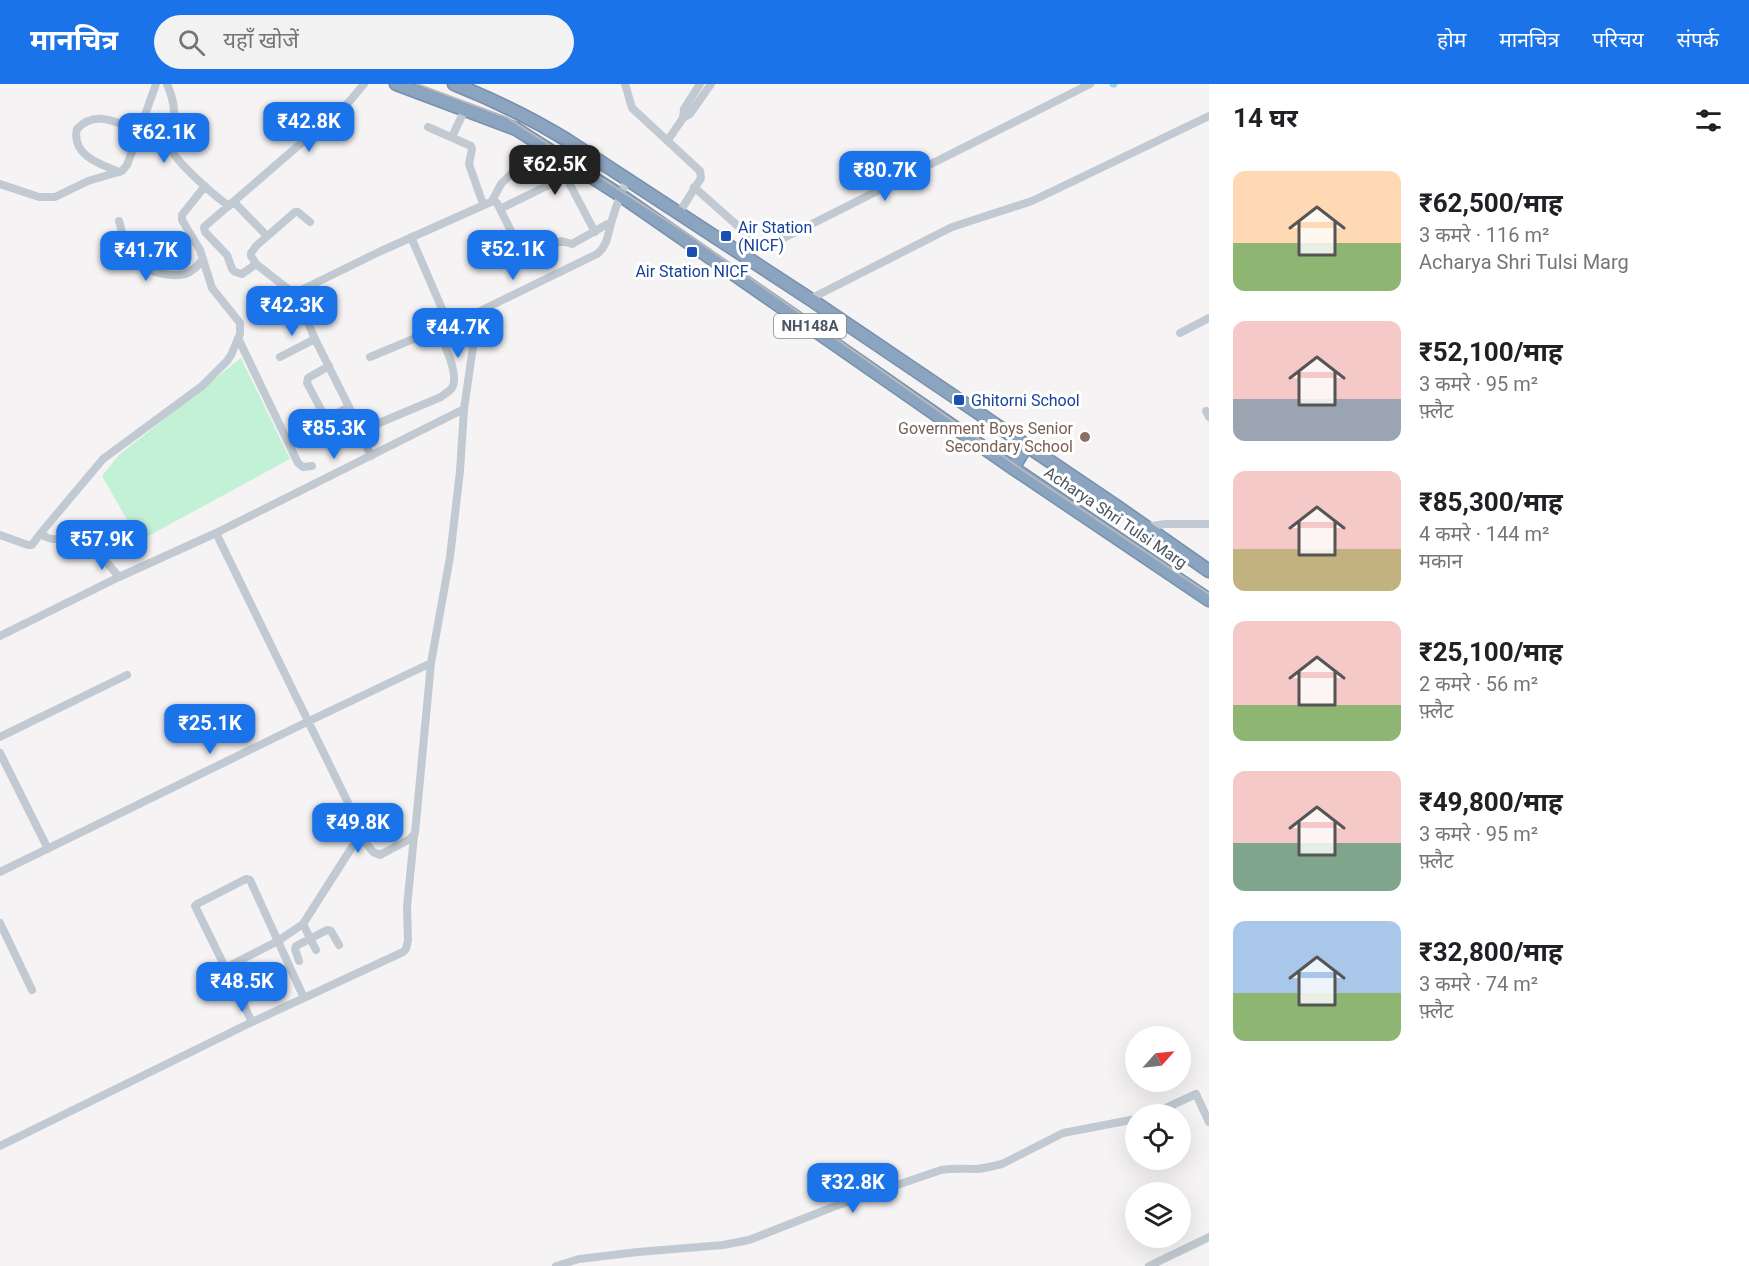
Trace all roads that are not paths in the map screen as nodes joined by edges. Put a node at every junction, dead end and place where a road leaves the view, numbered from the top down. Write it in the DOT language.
graph roads {
  1 [pos="156,84"];
  2 [pos="167,84"];
  3 [pos="364,84"];
  4 [pos="396,84"];
  5 [pos="454,84"];
  6 [pos="625,84"];
  7 [pos="700,84"];
  8 [pos="711,84"];
  9 [pos="1090,84"];
  10 [pos="465,109"];
  11 [pos="1209,116"];
  12 [pos="683,118"];
  13 [pos="428,127"];
  14 [pos="139,130"];
  15 [pos="452,137"];
  16 [pos="668,141"];
  17 [pos="518,167"];
  18 [pos="119,172"];
  19 [pos="628,179"];
  20 [pos="0,184"];
  21 [pos="205,186"];
  22 [pos="694,187"];
  23 [pos="620,195"];
  24 [pos="492,201"];
  25 [pos="231,204"];
  26 [pos="483,204"];
  27 [pos="500,209"];
  28 [pos="679,213"];
  29 [pos="119,220"];
  30 [pos="310,222"];
  31 [pos="611,222"];
  32 [pos="595,232"];
  33 [pos="267,236"];
  34 [pos="411,237"];
  35 [pos="203,259"];
  36 [pos="256,264"];
  37 [pos="295,293"];
  38 [pos="810,299"];
  39 [pos="478,312"];
  40 [pos="1209,318"];
  41 [pos="449,325"];
  42 [pos="438,329"];
  43 [pos="1180,333"];
  44 [pos="238,338"];
  45 [pos="315,339"];
  46 [pos="280,357"];
  47 [pos="370,357"];
  48 [pos="329,366"];
  49 [pos="350,407"];
  50 [pos="464,409"];
  51 [pos="360,431"];
  52 [pos="1027,445"];
  53 [pos="371,456"];
  54 [pos="312,466"];
  55 [pos="1013,468"];
  56 [pos="1209,524"];
  57 [pos="1145,527"];
  58 [pos="216,533"];
  59 [pos="0,534"];
  60 [pos="40,534"];
  61 [pos="1209,571"];
  62 [pos="119,577"];
  63 [pos="1209,600"];
  64 [pos="0,636"];
  65 [pos="431,663"];
  66 [pos="127,675"];
  67 [pos="307,722"];
  68 [pos="0,737"];
  69 [pos="0,753"];
  70 [pos="358,833"];
  71 [pos="414,836"];
  72 [pos="48,849"];
  73 [pos="0,872"];
  74 [pos="0,923"];
  75 [pos="303,924"];
  76 [pos="310,938"];
  77 [pos="278,942"];
  78 [pos="339,945"];
  79 [pos="316,950"];
  80 [pos="299,961"];
  81 [pos="225,968"];
  82 [pos="32,990"];
  83 [pos="304,998"];
  84 [pos="252,1022"];
  85 [pos="1176,1104"];
  86 [pos="1125,1121"];
  87 [pos="1209,1122"];
  88 [pos="0,1146"];
  89 [pos="1209,1237"];
  90 [pos="556,1266"];
  91 [pos="1149,1266"];
  1 -- 14 [label="street"];
  2 -- 21 [label="street"];
  3 -- 25 [label="street"];
  4 -- 10 [label="highway, Acharya Shri Tulsi Marg / NH148A"];
  5 -- 19 [label="highway, Acharya Shri Tulsi Marg / NH148A"];
  6 -- 16 [label="street"];
  7 -- 12 [label="street"];
  8 -- 12 [label="street"];
  9 -- 22 [label="street"];
  10 -- 15 [label="street"];
  10 -- 23 [label="highway, Acharya Shri Tulsi Marg / NH148A"];
  11 -- 38 [label="street"];
  12 -- 16 [label="street"];
  13 -- 15 [label="street"];
  14 -- 18 [label="street"];
  14 -- 18 [label="street"];
  15 -- 26 [label="street"];
  16 -- 22 [label="street"];
  17 -- 24 [label="street"];
  18 -- 20 [label="street"];
  19 -- 23 [label="street"];
  19 -- 28 [label="highway, Acharya Shri Tulsi Marg / NH148A"];
  21 -- 25 [label="street"];
  21 -- 35 [label="street"];
  22 -- 28 [label="street"];
  23 -- 31 [label="street"];
  23 -- 55 [label="highway, Acharya Shri Tulsi Marg / NH148A"];
  24 -- 26 [label="street"];
  24 -- 27 [label="street"];
  25 -- 33 [label="street"];
  25 -- 36 [label="street"];
  26 -- 34 [label="street"];
  27 -- 32 [label="street"];
  27 -- 32 [label="street"];
  28 -- 38 [label="highway, Acharya Shri Tulsi Marg / NH148A"];
  29 -- 35 [label="street"];
  30 -- 33 [label="street"];
  31 -- 32 [label="street"];
  31 -- 39 [label="street"];
  33 -- 36 [label="street"];
  34 -- 37 [label="street"];
  34 -- 41 [label="street"];
  35 -- 44 [label="street"];
  36 -- 37 [label="street"];
  37 -- 45 [label="street"];
  38 -- 52 [label="highway, Acharya Shri Tulsi Marg / NH148A"];
  39 -- 41 [label="street"];
  39 -- 50 [label="street"];
  40 -- 43 [label="street"];
  41 -- 42 [label="street"];
  42 -- 47 [label="street"];
  42 -- 51 [label="street"];
  44 -- 54 [label="street"];
  44 -- 60 [label="street"];
  45 -- 46 [label="street"];
  45 -- 48 [label="street"];
  48 -- 49 [label="street"];
  48 -- 49 [label="street"];
  49 -- 51 [label="street"];
  50 -- 53 [label="street"];
  50 -- 65 [label="street"];
  51 -- 53 [label="street"];
  52 -- 55 [label="highway"];
  52 -- 57 [label="highway, Acharya Shri Tulsi Marg / NH148A"];
  53 -- 58 [label="street"];
  55 -- 63 [label="highway, Acharya Shri Tulsi Marg / NH148A"];
  56 -- 57 [label="street"];
  57 -- 61 [label="highway, Acharya Shri Tulsi Marg / NH148A"];
  58 -- 62 [label="street"];
  58 -- 67 [label="street"];
  59 -- 60 [label="street"];
  60 -- 62 [label="street"];
  62 -- 64 [label="street"];
  65 -- 67 [label="street"];
  65 -- 71 [label="street"];
  66 -- 68 [label="street"];
  67 -- 70 [label="street"];
  67 -- 72 [label="street"];
  69 -- 72 [label="street"];
  70 -- 71 [label="street"];
  70 -- 75 [label="street"];
  71 -- 83 [label="street"];
  72 -- 73 [label="street"];
  74 -- 82 [label="street"];
  75 -- 76 [label="street"];
  75 -- 77 [label="street"];
  76 -- 78 [label="street"];
  76 -- 79 [label="street"];
  76 -- 80 [label="street"];
  77 -- 81 [label="street"];
  77 -- 81 [label="street"];
  77 -- 83 [label="street"];
  81 -- 84 [label="street"];
  83 -- 84 [label="street"];
  84 -- 88 [label="street"];
  85 -- 87 [label="street"];
  86 -- 90 [label="street"];
  89 -- 91 [label="street"];
}
